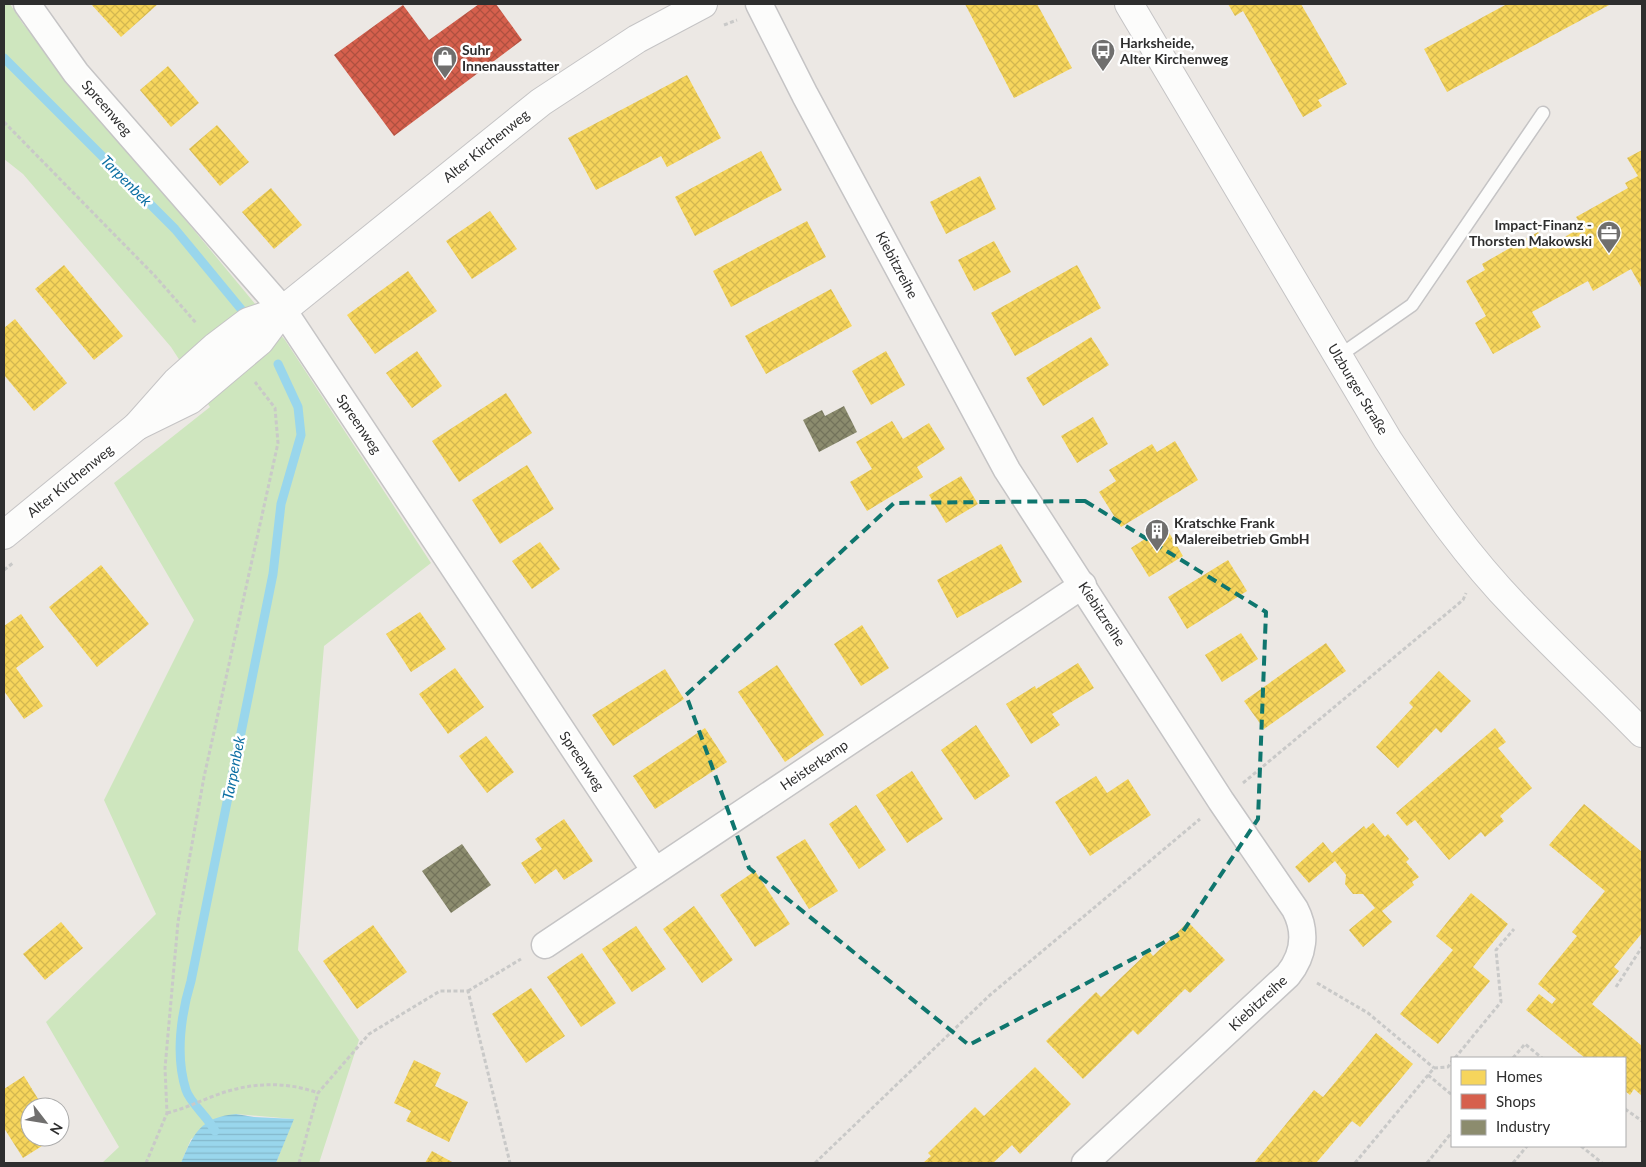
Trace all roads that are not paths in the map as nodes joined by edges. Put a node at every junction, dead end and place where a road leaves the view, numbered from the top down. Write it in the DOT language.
graph roads {
  1 [pos="27,4"];
  2 [pos="703,4"];
  3 [pos="759,4"];
  4 [pos="1129,4"];
  5 [pos="1544,113"];
  6 [pos="283,310"];
  7 [pos="1339,356"];
  8 [pos="4,535"];
  9 [pos="1083,584"];
  10 [pos="1642,733"];
  11 [pos="655,871"];
  12 [pos="545,945"];
  13 [pos="1085,1163"];
  1 -- 6 [label="street, Spreenweg"];
  2 -- 6 [label="main road, Alter Kirchenweg"];
  3 -- 9 [label="street, Kiebitzreihe"];
  4 -- 7 [label="main road, Ulzburger Straße"];
  5 -- 7 [label="lane"];
  6 -- 8 [label="main road, Alter Kirchenweg"];
  6 -- 11 [label="street, Spreenweg"];
  7 -- 10 [label="main road, Ulzburger Straße"];
  9 -- 11 [label="street, Heisterkamp"];
  9 -- 13 [label="street, Kiebitzreihe"];
  11 -- 12 [label="street, Heisterkamp"];
}
